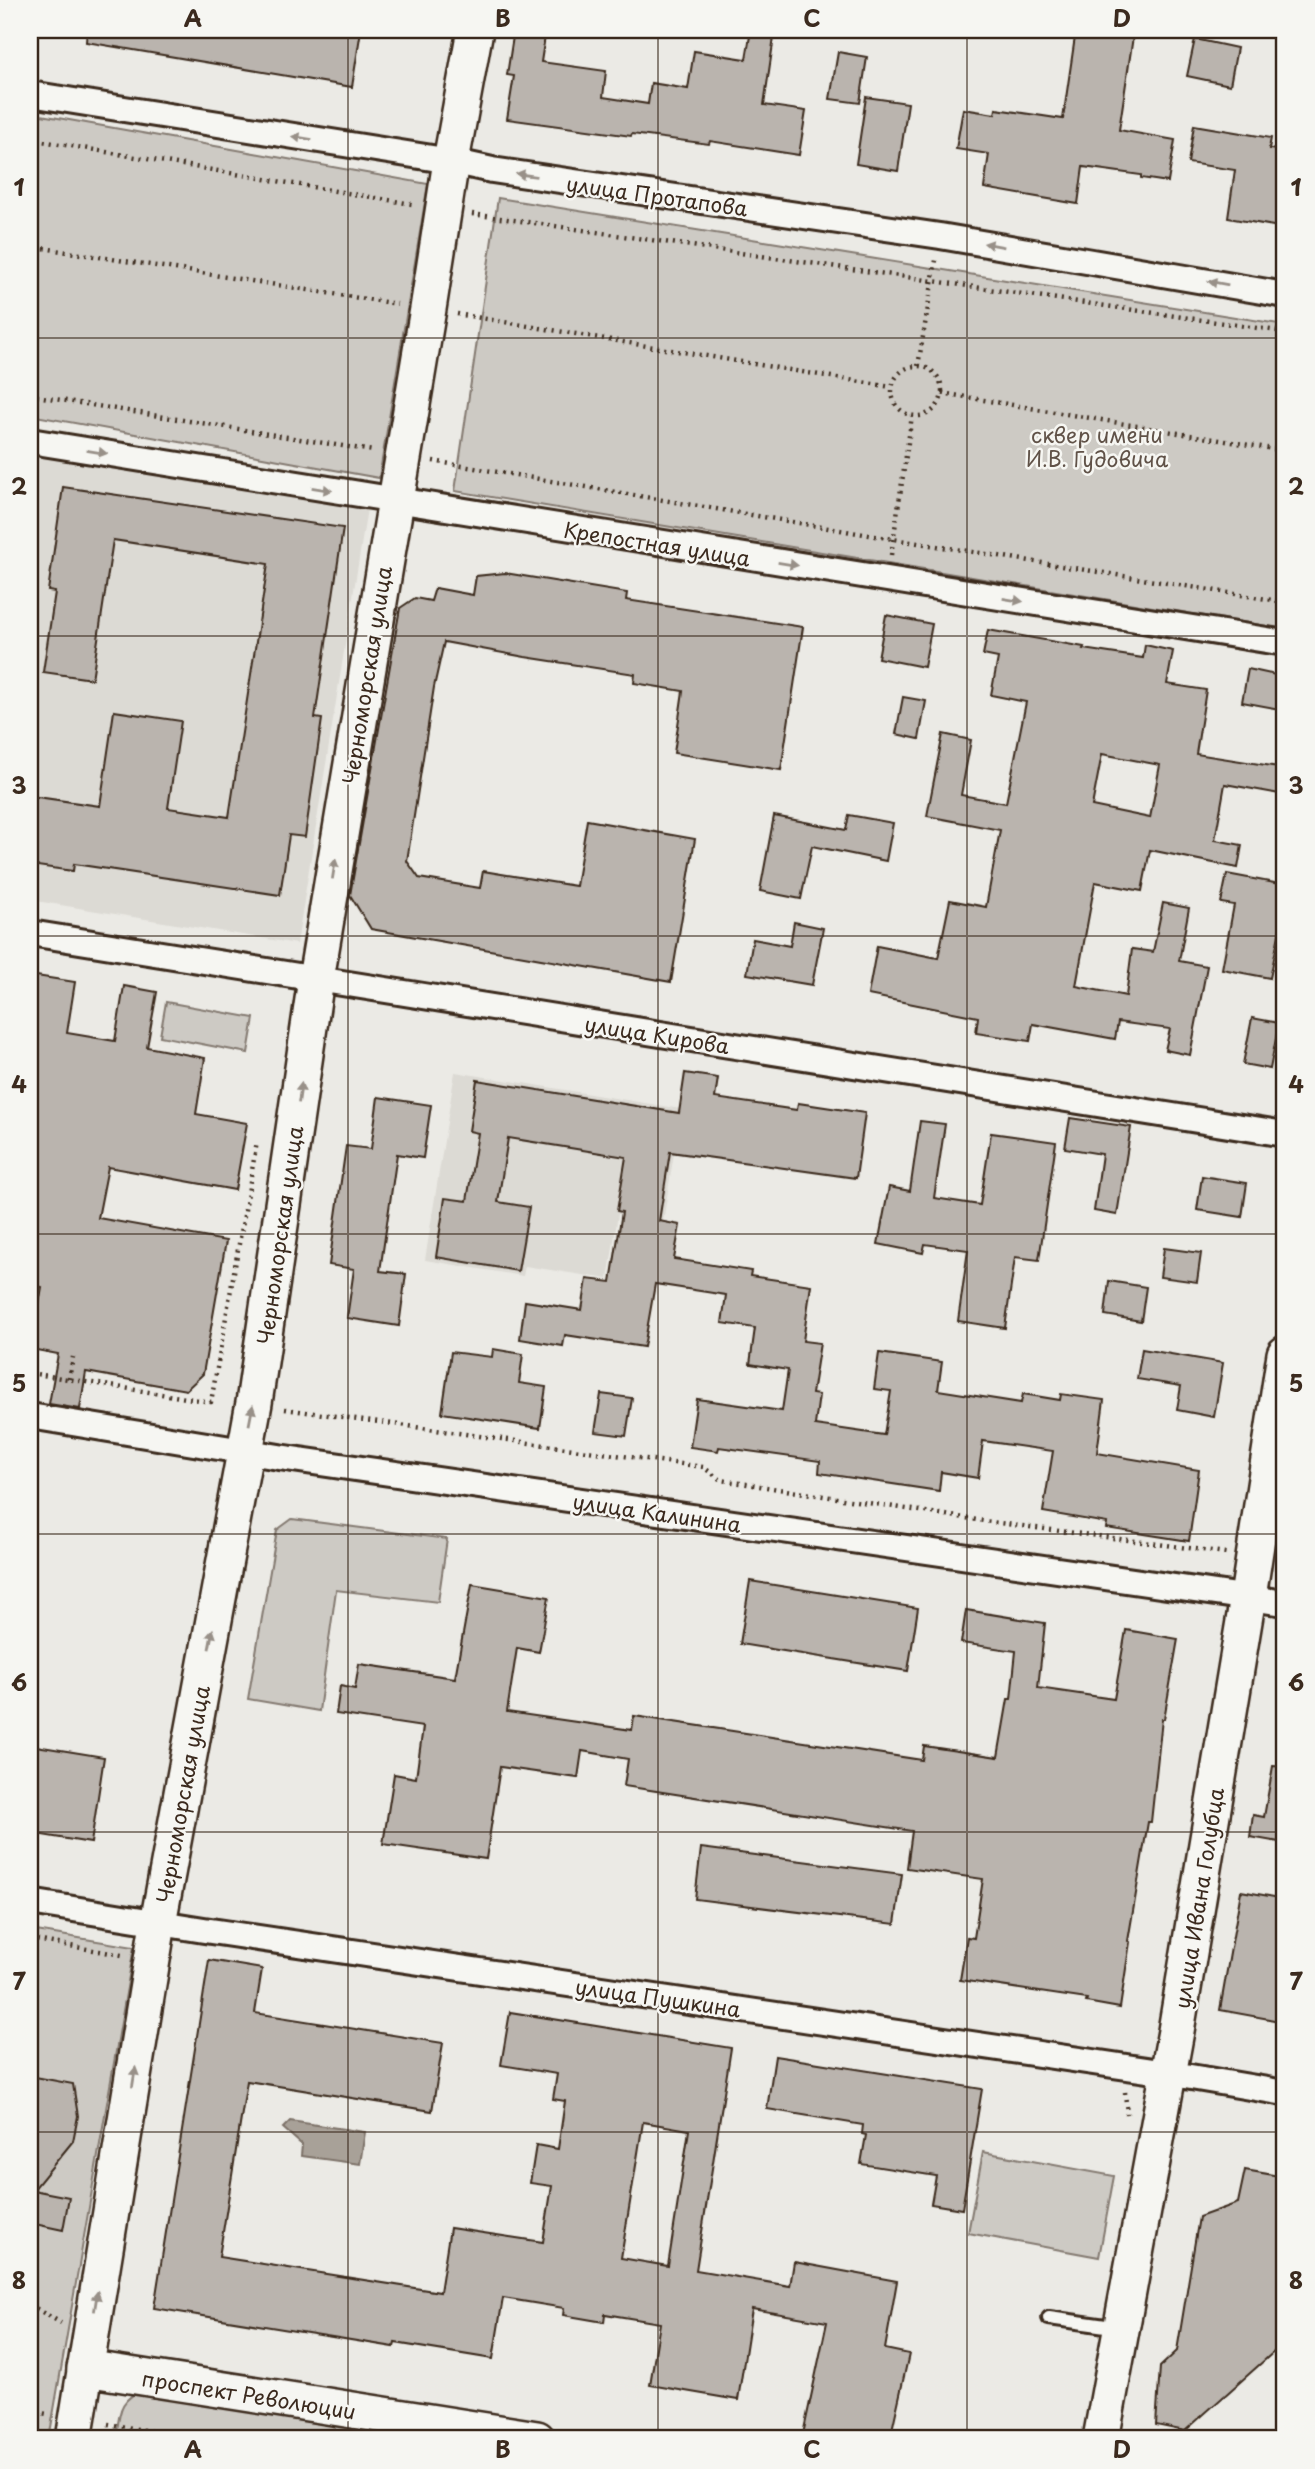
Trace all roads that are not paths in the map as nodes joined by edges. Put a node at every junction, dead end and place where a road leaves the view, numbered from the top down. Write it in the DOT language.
graph roads {
  1 [pos="475,30"];
  2 [pos="30,94"];
  3 [pos="451,161"];
  4 [pos="1285,295"];
  5 [pos="30,441"];
  6 [pos="395,500"];
  7 [pos="1285,643"];
  8 [pos="30,933"];
  9 [pos="316,979"];
  10 [pos="1285,1134"];
  11 [pos="1285,1354"];
  12 [pos="30,1416"];
  13 [pos="244,1452"];
  14 [pos="1248,1597"];
  15 [pos="1285,1603"];
  16 [pos="30,1902"];
  17 [pos="158,1923"];
  18 [pos="1167,2073"];
  19 [pos="1285,2093"];
  20 [pos="1049,2318"];
  21 [pos="1120,2328"];
  22 [pos="85,2368"];
  23 [pos="76,2429"];
  24 [pos="537,2439"];
  25 [pos="1101,2439"];
  1 -- 3 [label="street, Черноморская улица"];
  3 -- 2 [label="street, улица Протапова, one-way"];
  4 -- 3 [label="street, улица Протапова, one-way"];
  3 -- 6 [label="street, Черноморская улица"];
  5 -- 6 [label="street, Крепостная улица, one-way"];
  6 -- 7 [label="street, Крепостная улица, one-way"];
  9 -- 6 [label="street, Черноморская улица, one-way"];
  8 -- 9 [label="street, улица Кирова"];
  9 -- 10 [label="street, улица Кирова"];
  13 -- 9 [label="street, Черноморская улица, one-way"];
  11 -- 14 [label="street, улица Ивана Голубца"];
  12 -- 13 [label="street, улица Калинина"];
  13 -- 14 [label="street, улица Калинина"];
  17 -- 13 [label="street, Черноморская улица, one-way"];
  14 -- 15 [label="street, улица Калинина"];
  14 -- 18 [label="street, улица Ивана Голубца"];
  16 -- 17 [label="street, улица Пушкина"];
  17 -- 18 [label="street, улица Пушкина"];
  22 -- 17 [label="street, Черноморская улица, one-way"];
  18 -- 19 [label="street, улица Пушкина"];
  18 -- 21 [label="street, улица Ивана Голубца"];
  20 -- 21 [label="lane"];
  21 -- 25 [label="street, улица Ивана Голубца"];
  22 -- 23 [label="street, Черноморская улица"];
  22 -- 24 [label="street, проспект Революции"];
}
